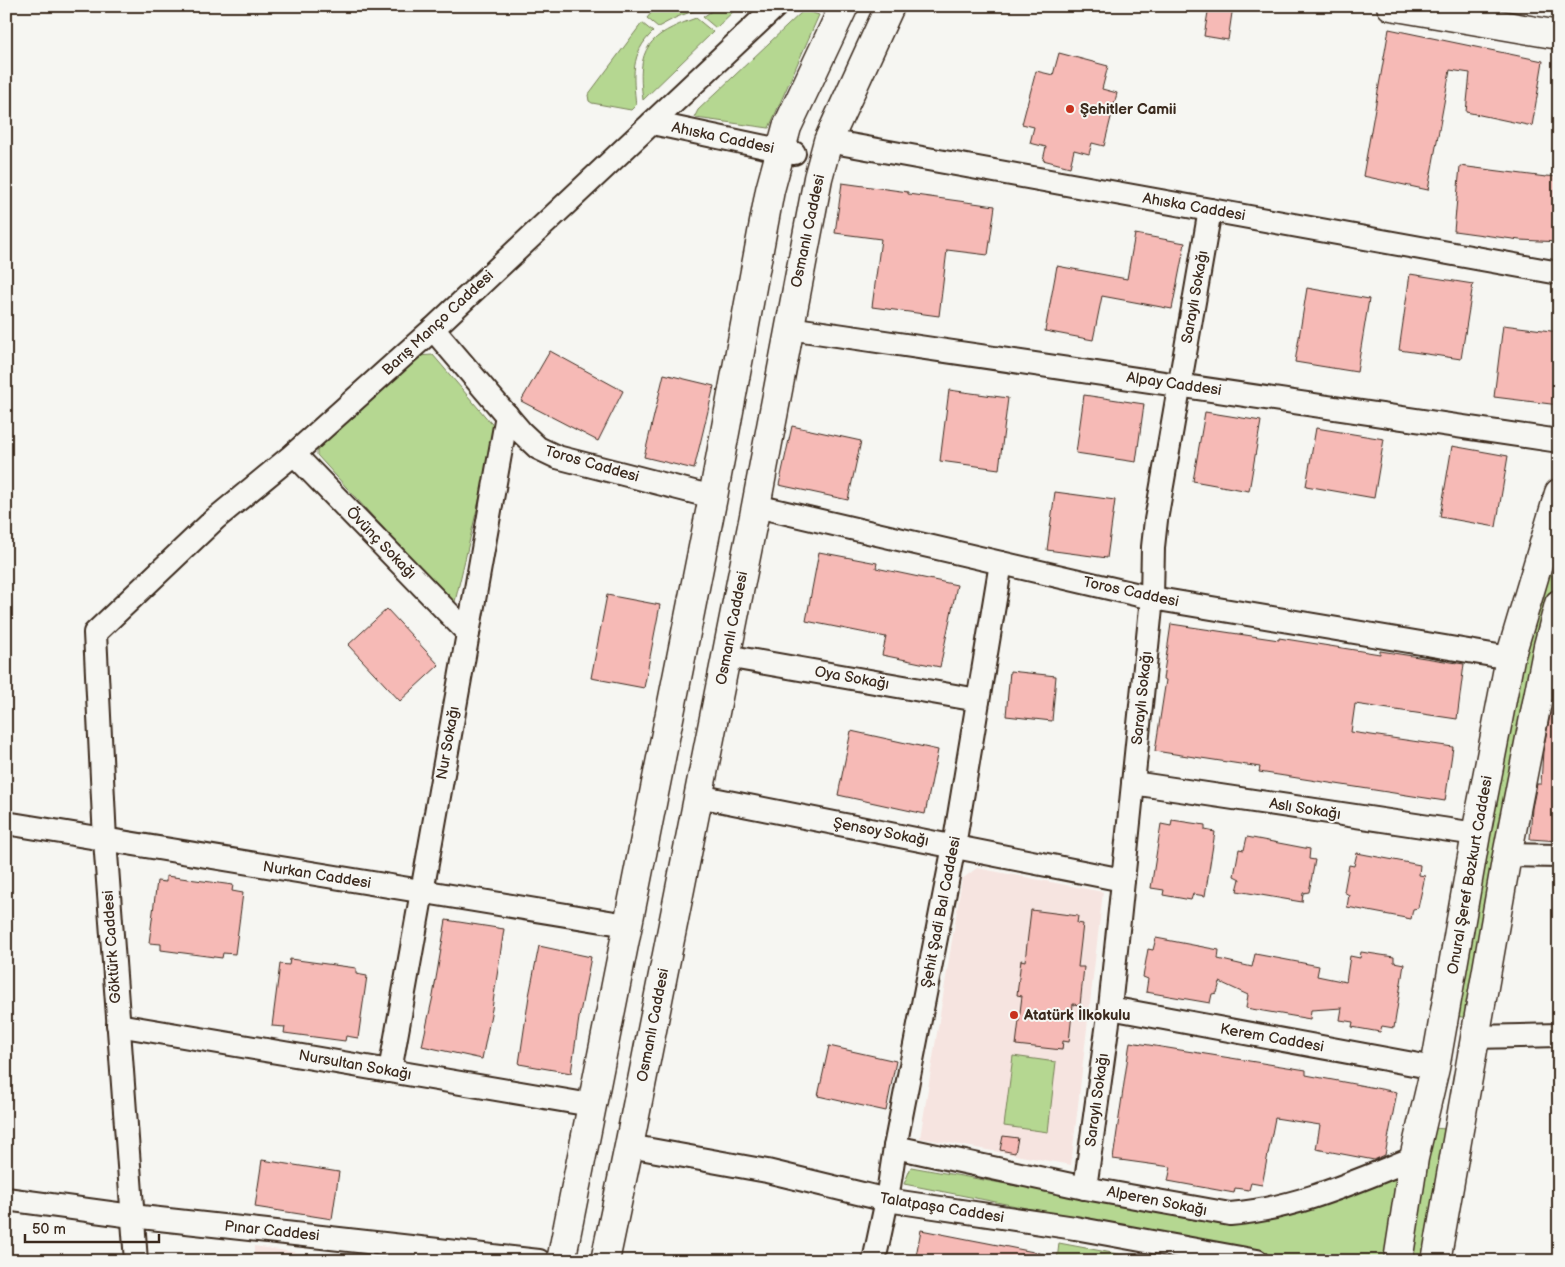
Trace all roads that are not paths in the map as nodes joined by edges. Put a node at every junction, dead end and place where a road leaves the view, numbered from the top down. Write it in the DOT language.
graph roads {
  1 [pos="776,6"];
  2 [pos="844,6"];
  3 [pos="890,6"];
  4 [pos="1391,6"];
  5 [pos="1559,35"];
  6 [pos="652,123"];
  7 [pos="828,141"];
  8 [pos="787,143"];
  9 [pos="1210,210"];
  10 [pos="1559,273"];
  11 [pos="789,328"];
  12 [pos="433,329"];
  13 [pos="1179,385"];
  14 [pos="507,415"];
  15 [pos="1559,441"];
  16 [pos="294,454"];
  17 [pos="1559,493"];
  18 [pos="713,497"];
  19 [pos="756,506"];
  20 [pos="1001,563"];
  21 [pos="1152,598"];
  22 [pos="1559,604"];
  23 [pos="95,632"];
  24 [pos="468,633"];
  25 [pos="726,656"];
  26 [pos="1510,658"];
  27 [pos="1551,671"];
  28 [pos="978,700"];
  29 [pos="1133,783"];
  30 [pos="698,796"];
  31 [pos="6,823"];
  32 [pos="1476,834"];
  33 [pos="105,840"];
  34 [pos="954,846"];
  35 [pos="1507,855"];
  36 [pos="1559,856"];
  37 [pos="1123,880"];
  38 [pos="422,892"];
  39 [pos="628,925"];
  40 [pos="1110,1008"];
  41 [pos="118,1025"];
  42 [pos="1559,1035"];
  43 [pos="1474,1037"];
  44 [pos="1435,1068"];
  45 [pos="390,1071"];
  46 [pos="591,1105"];
  47 [pos="629,1146"];
  48 [pos="895,1147"];
  49 [pos="1414,1158"];
  50 [pos="1085,1188"];
  51 [pos="6,1199"];
  52 [pos="887,1200"];
  53 [pos="132,1216"];
  54 [pos="1212,1257"];
  55 [pos="136,1261"];
  56 [pos="539,1261"];
  57 [pos="561,1261"];
  58 [pos="605,1261"];
  59 [pos="874,1261"];
  60 [pos="1257,1261"];
  61 [pos="1398,1261"];
  62 [pos="1436,1261"];
  1 -- 6 [label="street, Barış Manço Caddesi"];
  2 -- 8 [label="main road"];
  3 -- 7 [label="main road, Osmanlı Caddesi"];
  4 -- 5 [label="main road"];
  6 -- 8 [label="street, Ahıska Caddesi"];
  6 -- 12 [label="street, Barış Manço Caddesi"];
  7 -- 8 [label="main road"];
  7 -- 8 [label="main road"];
  7 -- 9 [label="street, Ahıska Caddesi"];
  7 -- 11 [label="main road, Osmanlı Caddesi"];
  8 -- 18 [label="main road"];
  9 -- 10 [label="street, Ahıska Caddesi"];
  9 -- 13 [label="street, Saraylı Sokağı"];
  11 -- 13 [label="street, Alpay Caddesi"];
  11 -- 19 [label="main road, Osmanlı Caddesi"];
  12 -- 14 [label="street, Toros Caddesi"];
  12 -- 16 [label="street, Barış Manço Caddesi"];
  13 -- 15 [label="street, Alpay Caddesi"];
  13 -- 21 [label="street, Saraylı Sokağı"];
  14 -- 18 [label="street, Toros Caddesi"];
  14 -- 24 [label="street, Nur Sokağı"];
  16 -- 23 [label="street, Barış Manço Caddesi"];
  16 -- 24 [label="street, Övünç Sokağı"];
  17 -- 26 [label="main road, Onural Şeref Bozkurt Caddesi"];
  18 -- 39 [label="main road"];
  19 -- 20 [label="street, Toros Caddesi"];
  19 -- 25 [label="main road, Osmanlı Caddesi"];
  20 -- 21 [label="street, Toros Caddesi"];
  20 -- 28 [label="street, Şehit Şadi Bal Caddesi"];
  21 -- 26 [label="street, Toros Caddesi"];
  21 -- 29 [label="street, Saraylı Sokağı"];
  22 -- 27 [label="main road"];
  23 -- 33 [label="street, Göktürk Caddesi"];
  24 -- 38 [label="street, Nur Sokağı"];
  25 -- 28 [label="street, Oya Sokağı"];
  25 -- 30 [label="main road, Osmanlı Caddesi"];
  26 -- 32 [label="main road, Onural Şeref Bozkurt Caddesi"];
  27 -- 35 [label="main road"];
  28 -- 34 [label="street, Şehit Şadi Bal Caddesi"];
  29 -- 32 [label="street, Aslı Sokağı"];
  29 -- 37 [label="street, Saraylı Sokağı"];
  30 -- 34 [label="street, Şensoy Sokağı"];
  30 -- 47 [label="main road, Osmanlı Caddesi"];
  31 -- 33 [label="street, Nurkan Caddesi"];
  32 -- 44 [label="main road, Onural Şeref Bozkurt Caddesi"];
  33 -- 38 [label="street, Nurkan Caddesi"];
  33 -- 41 [label="street, Göktürk Caddesi"];
  34 -- 37 [label="street, Şensoy Sokağı"];
  34 -- 48 [label="street, Şehit Şadi Bal Caddesi"];
  35 -- 36 [label="street"];
  35 -- 43 [label="main road"];
  37 -- 40 [label="street, Saraylı Sokağı"];
  38 -- 39 [label="street, Nurkan Caddesi"];
  38 -- 45 [label="street, Nur Sokağı"];
  39 -- 46 [label="main road"];
  40 -- 44 [label="street, Kerem Caddesi"];
  40 -- 50 [label="street, Saraylı Sokağı"];
  41 -- 45 [label="street, Nursultan Sokağı"];
  41 -- 53 [label="street, Göktürk Caddesi"];
  42 -- 43 [label="street"];
  43 -- 62 [label="main road"];
  44 -- 49 [label="main road, Onural Şeref Bozkurt Caddesi"];
  45 -- 46 [label="street, Nursultan Sokağı"];
  46 -- 57 [label="main road"];
  47 -- 52 [label="street, Talatpaşa Caddesi"];
  47 -- 58 [label="main road, Osmanlı Caddesi"];
  48 -- 50 [label="street, Alperen Sokağı"];
  48 -- 52 [label="street, Şehit Şadi Bal Caddesi"];
  49 -- 50 [label="street, Alperen Sokağı"];
  49 -- 61 [label="main road, Onural Şeref Bozkurt Caddesi"];
  51 -- 53 [label="street, Pınar Caddesi"];
  52 -- 54 [label="street, Talatpaşa Caddesi"];
  52 -- 59 [label="street, Şehit Şadi Bal Caddesi"];
  53 -- 55 [label="street, Göktürk Caddesi"];
  53 -- 56 [label="street, Pınar Caddesi"];
  54 -- 60 [label="street, Talatpaşa Caddesi"];
}
